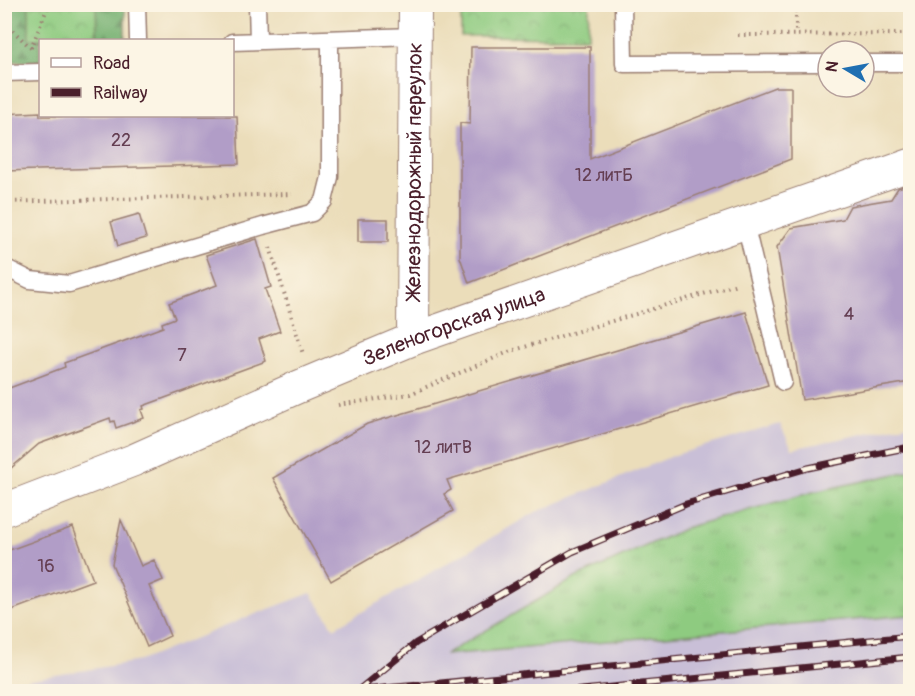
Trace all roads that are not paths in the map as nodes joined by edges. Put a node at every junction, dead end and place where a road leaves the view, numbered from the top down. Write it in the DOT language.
graph roads {
  1 [pos="137,4"];
  2 [pos="257,4"];
  3 [pos="415,4"];
  4 [pos="623,4"];
  5 [pos="415,36"];
  6 [pos="138,39"];
  7 [pos="330,39"];
  8 [pos="258,41"];
  9 [pos="234,42"];
  10 [pos="816,63"];
  11 [pos="876,63"];
  12 [pos="910,63"];
  13 [pos="37,72"];
  14 [pos="4,73"];
  15 [pos="910,165"];
  16 [pos="745,223"];
  17 [pos="4,267"];
  18 [pos="413,339"];
  19 [pos="783,382"];
  20 [pos="4,510"];
  1 -- 6 [label="lane"];
  2 -- 8 [label="lane"];
  3 -- 5 [label="street, Железнодорожный переулок"];
  4 -- 10 [label="lane"];
  5 -- 7 [label="lane"];
  5 -- 18 [label="street, Железнодорожный переулок"];
  7 -- 8 [label="lane"];
  7 -- 17 [label="lane"];
  8 -- 9 [label="lane"];
  11 -- 12 [label="lane"];
  13 -- 14 [label="lane"];
  15 -- 16 [label="street, Зеленогорская улица"];
  16 -- 18 [label="street, Зеленогорская улица"];
  16 -- 19 [label="lane"];
  18 -- 20 [label="street, Зеленогорская улица"];
}
